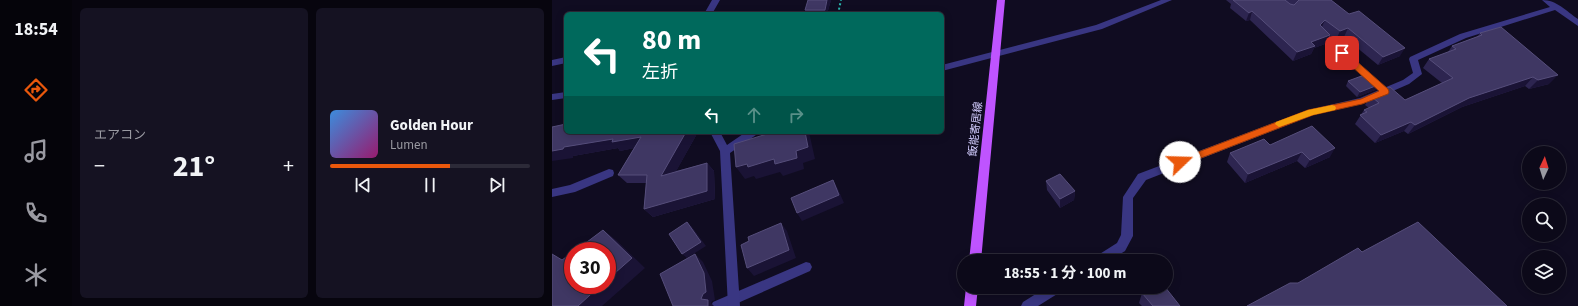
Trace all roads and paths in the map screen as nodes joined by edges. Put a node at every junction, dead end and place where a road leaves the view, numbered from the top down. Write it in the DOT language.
graph roads {
  1 [pos="716,0"];
  2 [pos="841,0"];
  3 [pos="1001,0"];
  4 [pos="1168,0"];
  5 [pos="1546,0"];
  6 [pos="1557,7"];
  7 [pos="709,12"];
  8 [pos="838,12"];
  9 [pos="1578,23"];
  10 [pos="1321,33"];
  11 [pos="996,55"];
  12 [pos="564,60"];
  13 [pos="552,62"];
  14 [pos="944,68"];
  15 [pos="1385,92"];
  16 [pos="564,95"];
  17 [pos="552,97"];
  18 [pos="716,134"];
  19 [pos="750,134"];
  20 [pos="725,150"];
  21 [pos="609,173"];
  22 [pos="552,193"];
  23 [pos="976,254"];
  24 [pos="1110,254"];
  25 [pos="806,267"];
  26 [pos="971,294"];
  27 [pos="1047,294"];
  28 [pos="734,302"];
  29 [pos="717,306"];
  30 [pos="970,306"];
  31 [pos="1027,306"];
  1 -- 7 [label="street"];
  2 -- 8 [label="path"];
  3 -- 11 [label="main road, 飯能寄居線"];
  4 -- 11 [label="street"];
  5 -- 6 [label="street"];
  6 -- 9 [label="street"];
  6 -- 15 [label="street"];
  10 -- 15 [label="street"];
  11 -- 14 [label="street"];
  11 -- 23 [label="main road, 飯能寄居線"];
  12 -- 13 [label="street"];
  15 -- 24 [label="street"];
  16 -- 17 [label="street"];
  18 -- 20 [label="street"];
  19 -- 20 [label="street"];
  20 -- 28 [label="street"];
  21 -- 22 [label="street"];
  25 -- 28 [label="street"];
  26 -- 30 [label="main road"];
  27 -- 31 [label="street"];
  28 -- 29 [label="street"];
}
